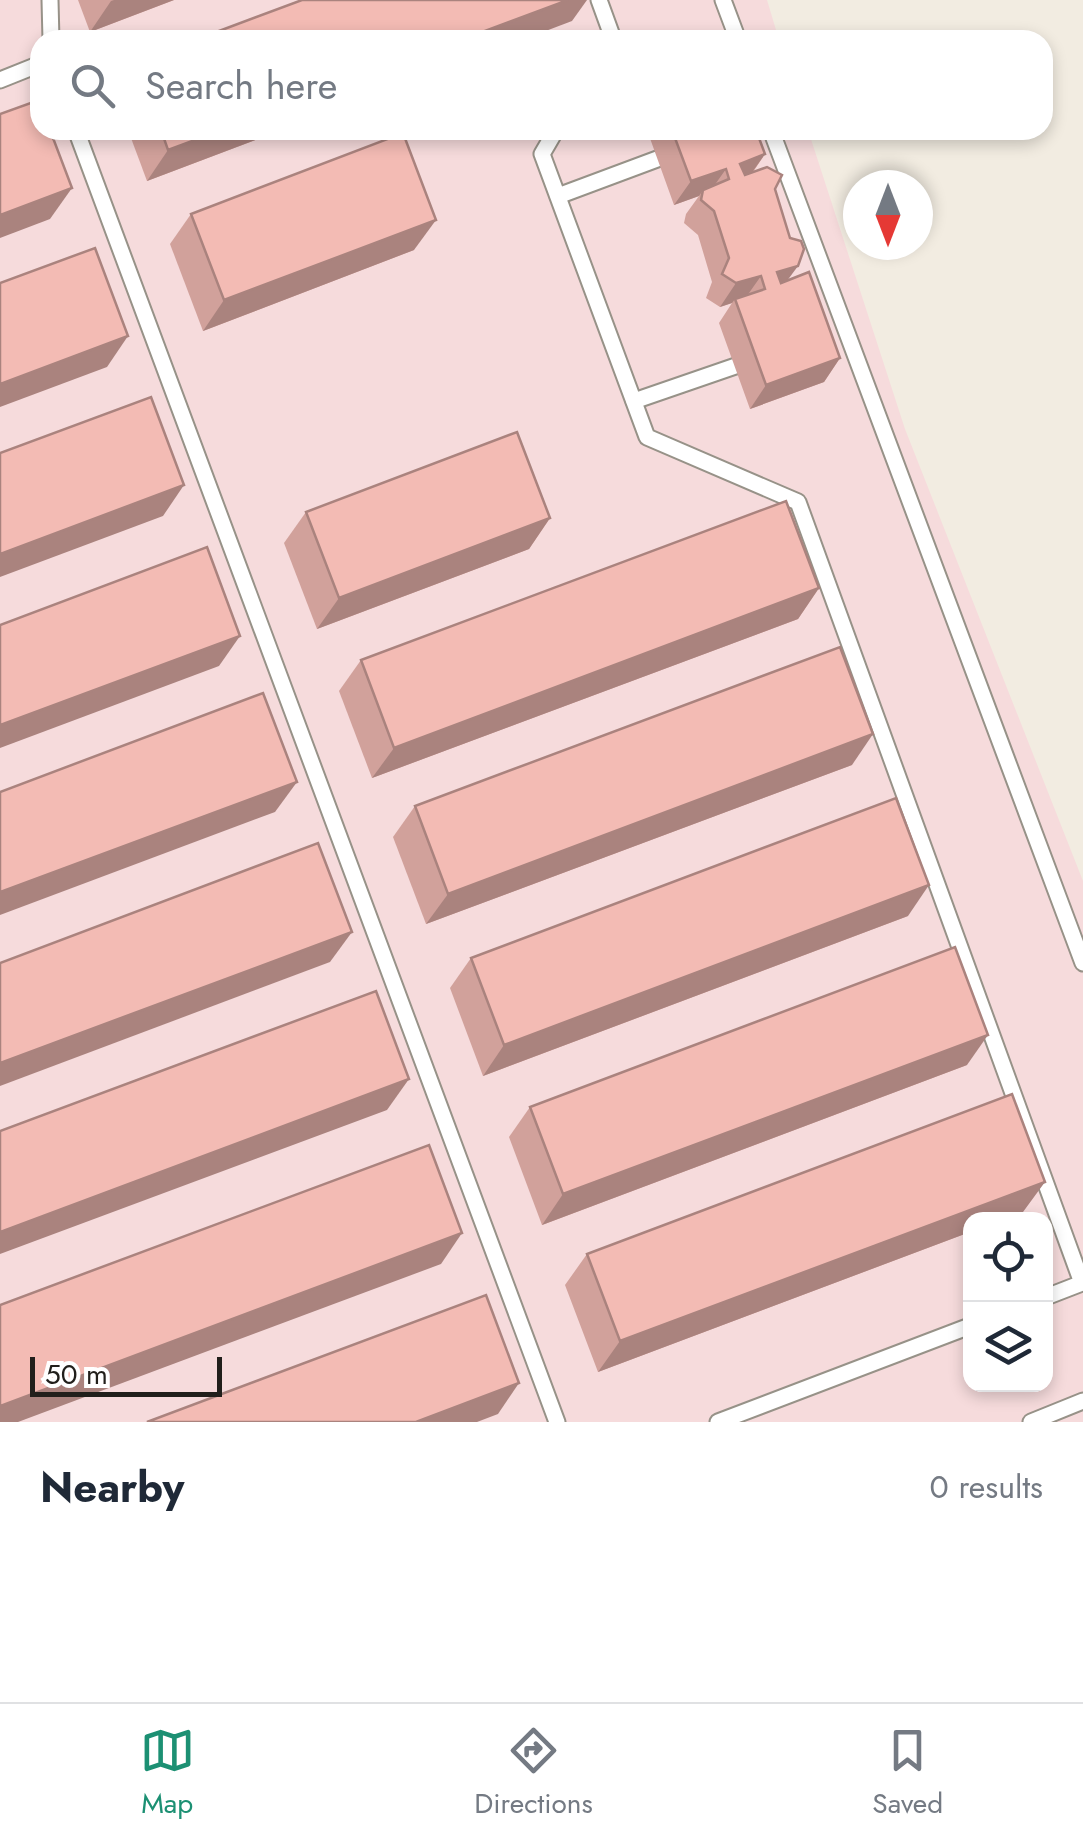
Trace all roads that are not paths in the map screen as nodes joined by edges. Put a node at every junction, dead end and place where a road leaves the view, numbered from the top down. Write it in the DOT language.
graph roads {
  1 [pos="50,0"];
  2 [pos="599,0"];
  3 [pos="723,0"];
  4 [pos="50,30"];
  5 [pos="610,30"];
  6 [pos="734,30"];
  7 [pos="30,68"];
  8 [pos="0,80"];
  9 [pos="80,140"];
  10 [pos="550,140"];
  11 [pos="775,140"];
  12 [pos="700,143"];
  13 [pos="558,196"];
  14 [pos="845,327"];
  15 [pos="828,333"];
  16 [pos="775,352"];
  17 [pos="634,402"];
  18 [pos="1083,963"];
  19 [pos="1053,1295"];
  20 [pos="963,1329"];
  21 [pos="1083,1401"];
  22 [pos="557,1422"];
  23 [pos="718,1422"];
  24 [pos="1032,1422"];
  1 -- 4 [label="lane"];
  2 -- 5 [label="lane"];
  3 -- 6 [label="lane"];
  7 -- 8 [label="lane"];
  9 -- 22 [label="lane"];
  10 -- 13 [label="lane"];
  11 -- 14 [label="lane"];
  12 -- 13 [label="lane"];
  13 -- 17 [label="lane"];
  14 -- 15 [label="lane"];
  14 -- 18 [label="lane"];
  16 -- 17 [label="lane"];
  17 -- 19 [label="lane"];
  20 -- 23 [label="lane"];
  21 -- 24 [label="lane"];
}
